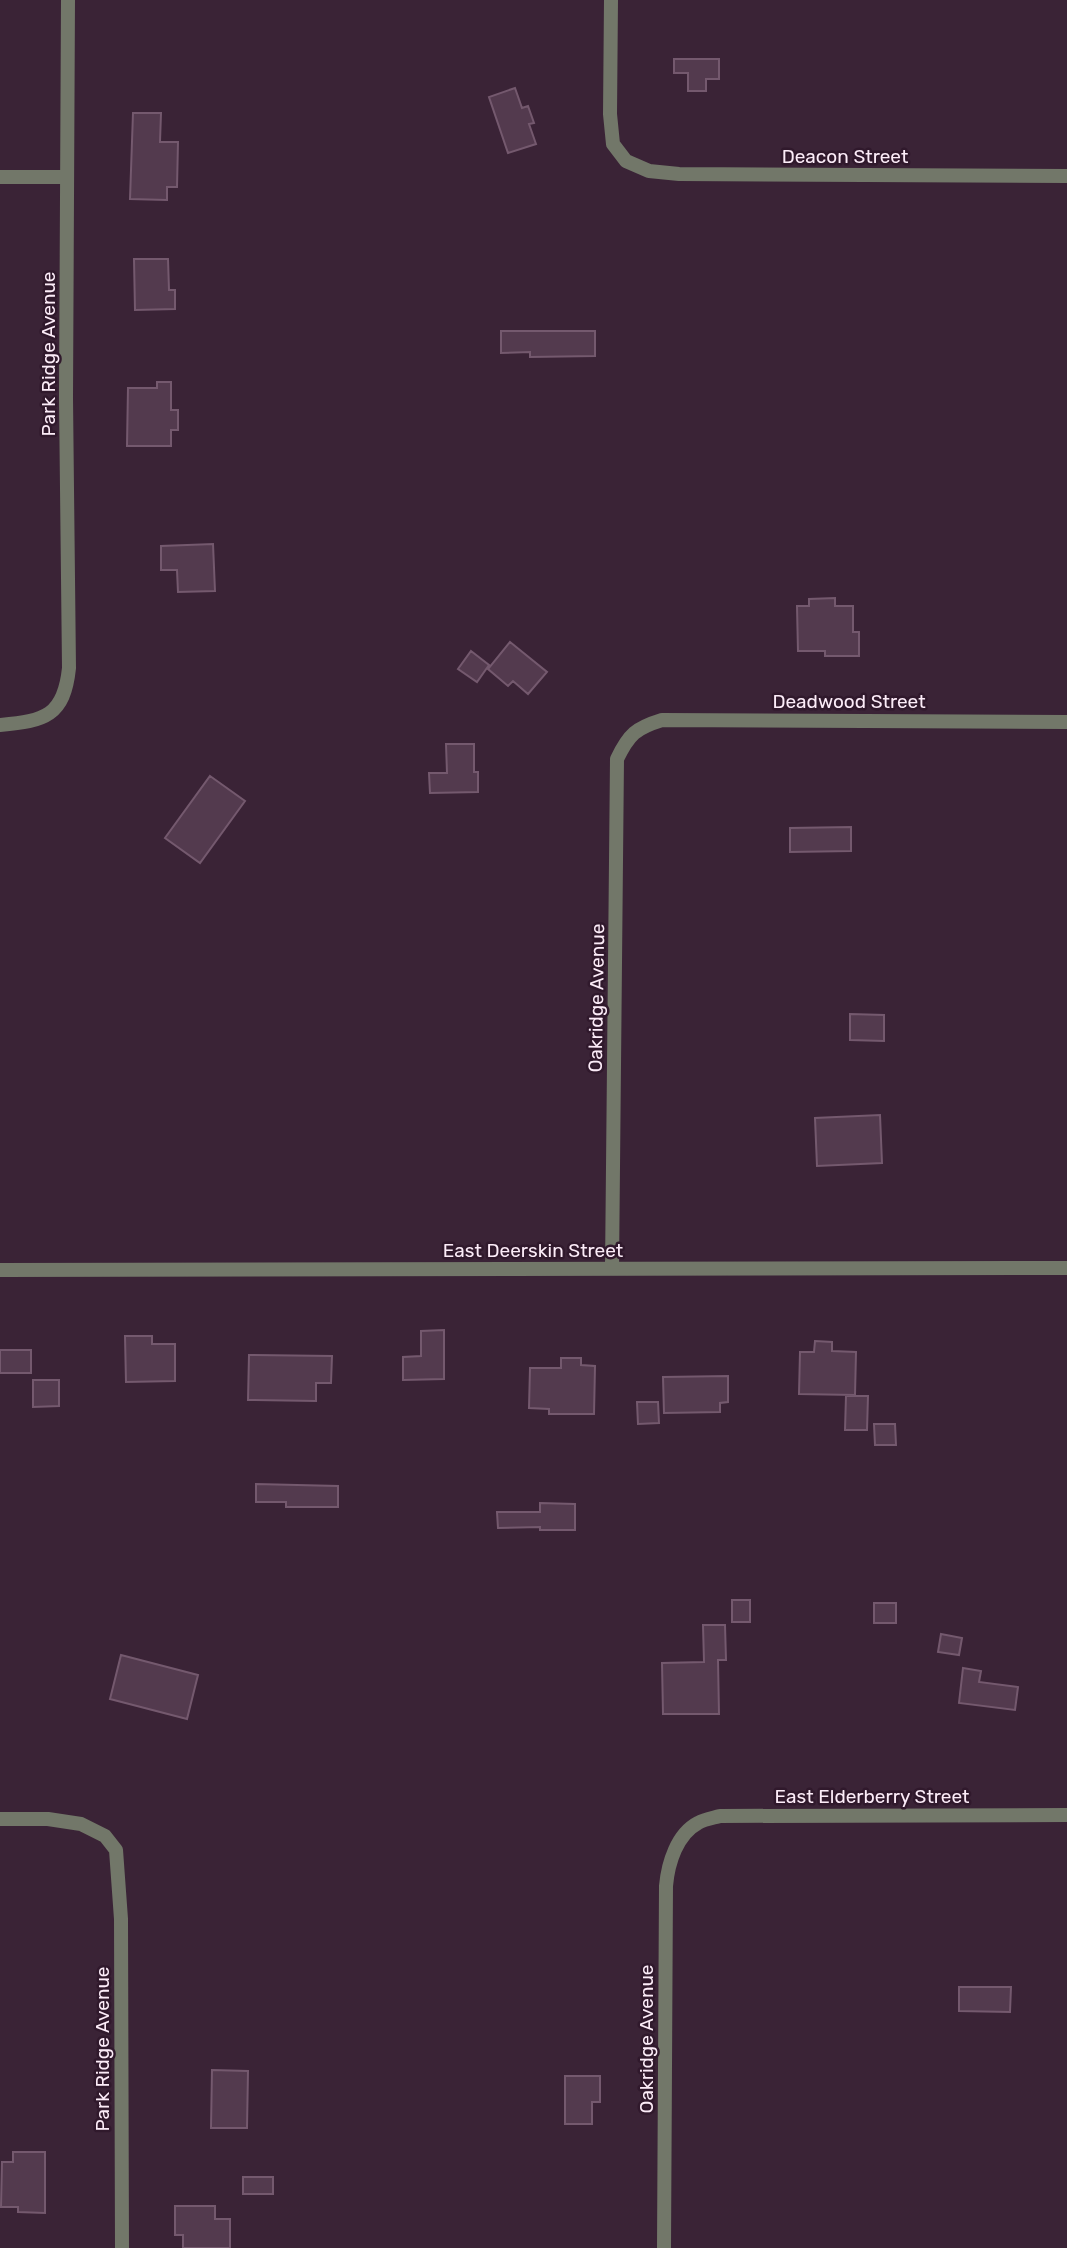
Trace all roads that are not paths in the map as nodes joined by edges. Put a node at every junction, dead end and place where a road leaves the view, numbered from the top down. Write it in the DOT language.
graph roads {
  1 [pos="68,0"];
  2 [pos="611,0"];
  3 [pos="1067,176"];
  4 [pos="0,177"];
  5 [pos="67,177"];
  6 [pos="1067,722"];
  7 [pos="0,725"];
  8 [pos="634,732"];
  9 [pos="1067,1268"];
  10 [pos="612,1269"];
  11 [pos="0,1270"];
  12 [pos="1067,1815"];
  13 [pos="0,1819"];
  14 [pos="683,1835"];
  15 [pos="122,2248"];
  16 [pos="664,2248"];
  1 -- 5 [label="street, Park Ridge Avenue"];
  2 -- 3 [label="street, Deacon Street"];
  4 -- 5 [label="street"];
  5 -- 7 [label="street, Park Ridge Avenue"];
  6 -- 8 [label="street, Deadwood Street"];
  8 -- 10 [label="street, Oakridge Avenue"];
  9 -- 10 [label="street, East Deerskin Street"];
  10 -- 11 [label="street, East Deerskin Street"];
  12 -- 14 [label="street, East Elderberry Street"];
  13 -- 15 [label="street, Park Ridge Avenue"];
  14 -- 16 [label="street, Oakridge Avenue"];
}
